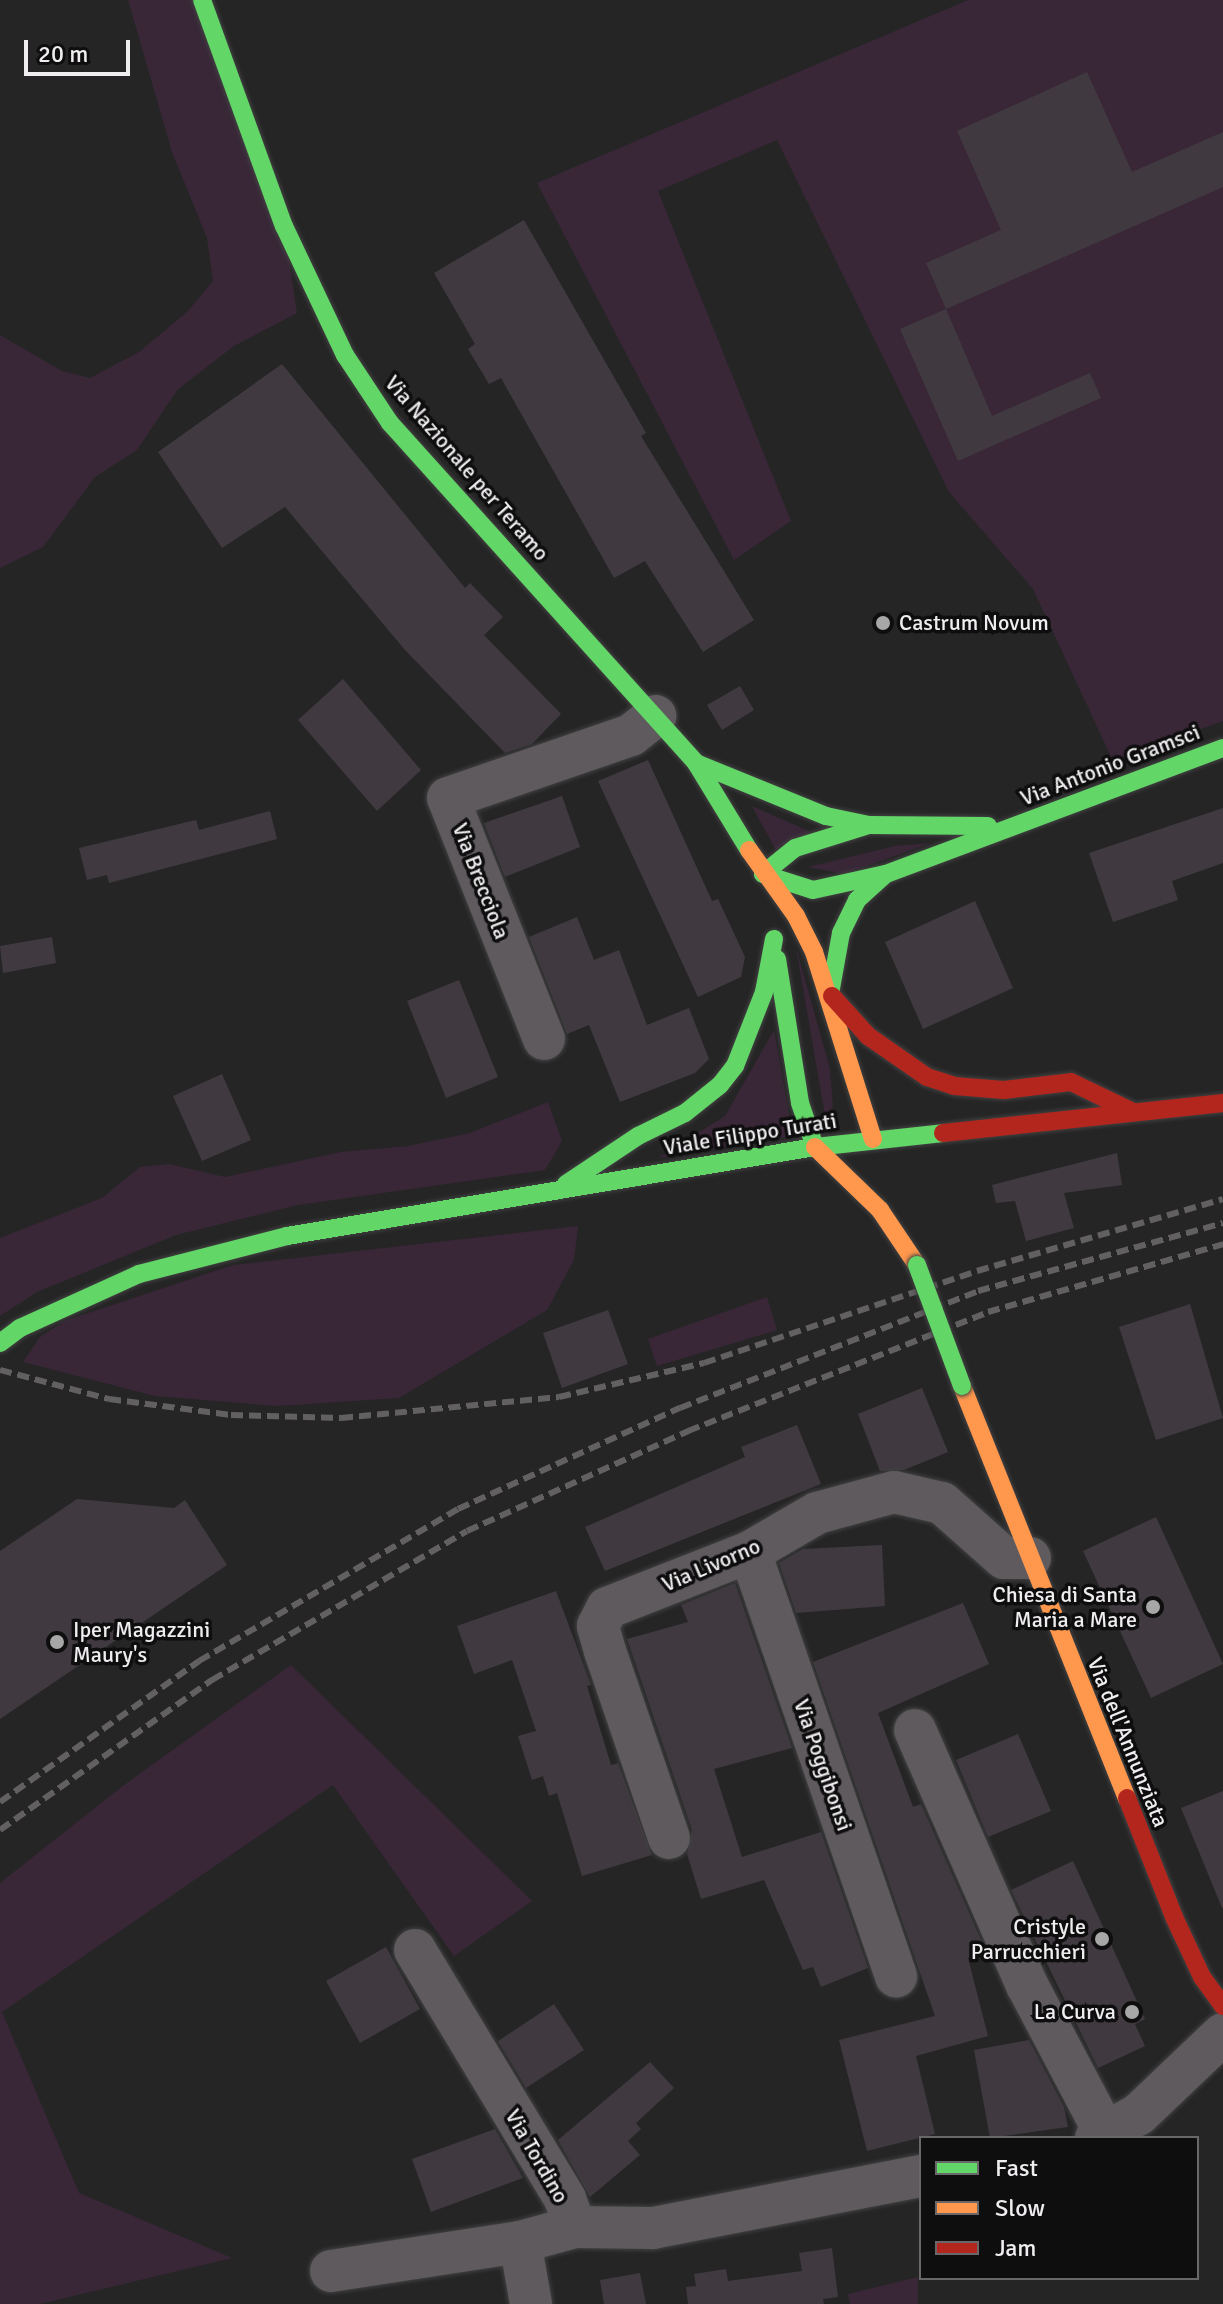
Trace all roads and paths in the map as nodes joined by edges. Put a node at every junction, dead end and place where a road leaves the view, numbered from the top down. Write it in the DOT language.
graph roads {
  1 [pos="202,0"];
  2 [pos="655,716"];
  3 [pos="1223,748"];
  4 [pos="696,763"];
  5 [pos="869,825"];
  6 [pos="1015,827"];
  7 [pos="763,874"];
  8 [pos="886,874"];
  9 [pos="774,939"];
  10 [pos="830,994"];
  11 [pos="544,1039"];
  12 [pos="1223,1103"];
  13 [pos="1131,1111"];
  14 [pos="875,1146"];
  15 [pos="815,1147"];
  16 [pos="557,1191"];
  17 [pos="893,1198"];
  18 [pos="917,1265"];
  19 [pos="0,1343"];
  20 [pos="750,1552"];
  21 [pos="1030,1558"];
  22 [pos="915,1730"];
  23 [pos="669,1838"];
  24 [pos="415,1950"];
  25 [pos="896,1977"];
  26 [pos="1223,2006"];
  27 [pos="1223,2034"];
  28 [pos="1101,2136"];
  29 [pos="919,2176"];
  30 [pos="575,2227"];
  31 [pos="520,2242"];
  32 [pos="331,2271"];
  33 [pos="531,2304"];
  1 -- 2 [label="main road, Via Nazionale per Teramo"];
  2 -- 4 [label="main road, Via Nazionale per Teramo"];
  2 -- 11 [label="street, Via Brecciola"];
  3 -- 6 [label="main road, Via Antonio Gramsci"];
  4 -- 5 [label="main road, Via Antonio Gramsci"];
  4 -- 7 [label="main road, Via Nazionale per Teramo"];
  5 -- 6 [label="main road, Via Antonio Gramsci"];
  5 -- 7 [label="main road, Via Antonio Gramsci"];
  6 -- 8 [label="main road, Via Antonio Gramsci"];
  7 -- 8 [label="main road, Via Antonio Gramsci"];
  7 -- 9 [label="main road, Via Nazionale per Teramo"];
  7 -- 10 [label="main road, Via Nazionale per Teramo"];
  8 -- 10 [label="main road, Via Antonio Gramsci"];
  9 -- 15 [label="main road, Via Nazionale per Teramo"];
  9 -- 16 [label="main road, Via Nazionale per Teramo"];
  10 -- 13 [label="main road, Via Nazionale per Teramo"];
  10 -- 14 [label="main road, Via Nazionale per Teramo"];
  12 -- 13 [label="main road, Viale Filippo Turati"];
  13 -- 14 [label="main road, Viale Filippo Turati"];
  14 -- 15 [label="main road, Viale Filippo Turati"];
  15 -- 16 [label="main road, Viale Filippo Turati"];
  15 -- 18 [label="main road, Via dell'Annunziata"];
  16 -- 19 [label="main road, Viale Filippo Turati"];
  17 -- 18 [label="main road, Via dell'Annunziata"];
  18 -- 21 [label="main road, Via dell'Annunziata, bridge"];
  20 -- 21 [label="street, Via Livorno"];
  20 -- 23 [label="street, Via Livorno"];
  20 -- 25 [label="street, Via Poggibonsi"];
  21 -- 26 [label="main road, Via dell'Annunziata"];
  22 -- 28 [label="street"];
  24 -- 30 [label="street, Via Tordino"];
  27 -- 28 [label="street"];
  29 -- 30 [label="street, Via Tordino"];
  30 -- 31 [label="street"];
  31 -- 32 [label="street"];
  31 -- 33 [label="street"];
}
